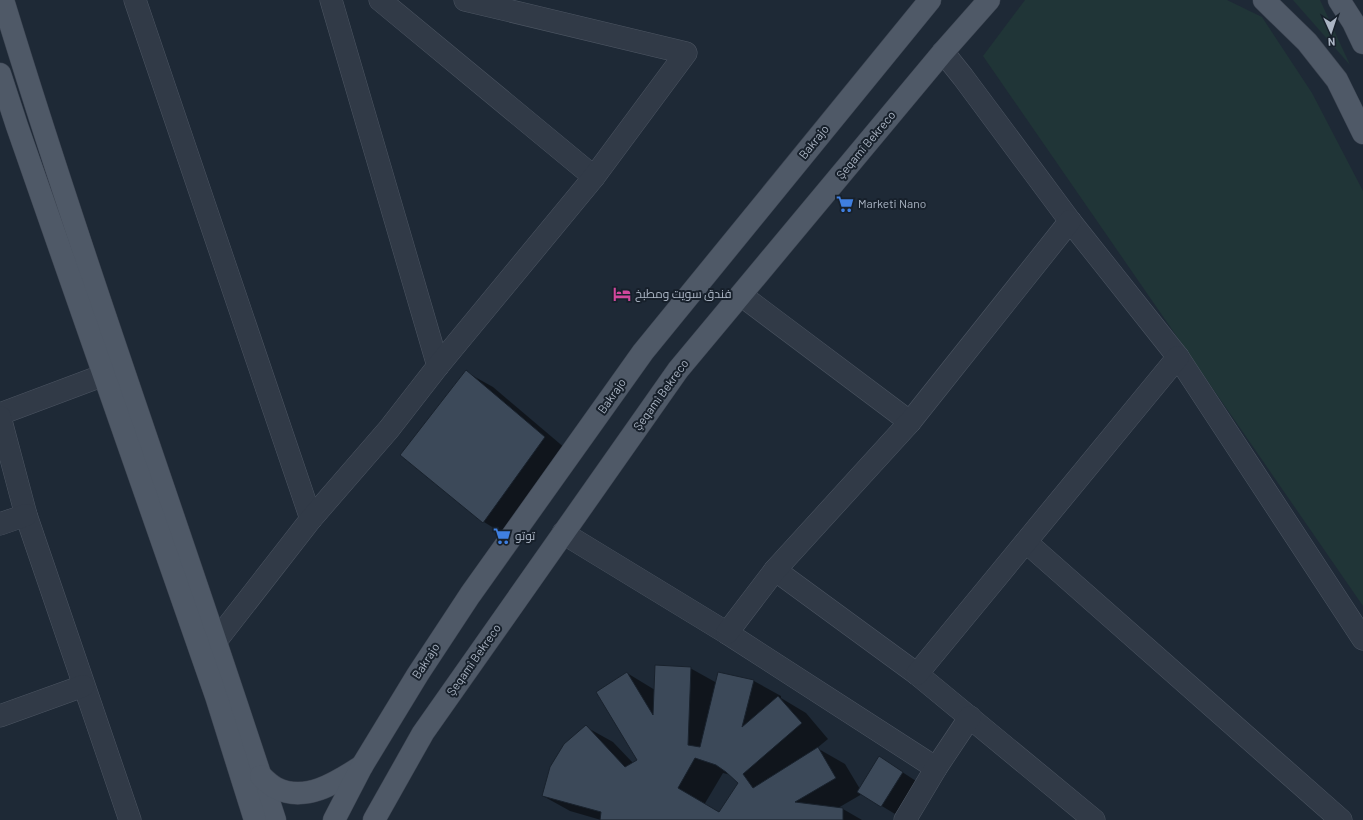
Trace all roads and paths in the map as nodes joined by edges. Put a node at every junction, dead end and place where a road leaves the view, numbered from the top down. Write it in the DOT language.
graph roads {
  1 [pos="3,0"];
  2 [pos="135,0"];
  3 [pos="331,0"];
  4 [pos="380,0"];
  5 [pos="465,0"];
  6 [pos="930,0"];
  7 [pos="988,0"];
  8 [pos="1264,0"];
  9 [pos="1339,0"];
  10 [pos="1362,41"];
  11 [pos="943,52"];
  12 [pos="0,74"];
  13 [pos="1363,132"];
  14 [pos="594,177"];
  15 [pos="1070,221"];
  16 [pos="741,295"];
  17 [pos="1178,357"];
  18 [pos="438,366"];
  19 [pos="104,375"];
  20 [pos="0,414"];
  21 [pos="0,417"];
  22 [pos="910,422"];
  23 [pos="26,515"];
  24 [pos="311,519"];
  25 [pos="0,524"];
  26 [pos="563,533"];
  27 [pos="1026,542"];
  28 [pos="775,570"];
  29 [pos="727,633"];
  30 [pos="1363,639"];
  31 [pos="216,641"];
  32 [pos="917,674"];
  33 [pos="83,686"];
  34 [pos="0,716"];
  35 [pos="970,717"];
  36 [pos="362,766"];
  37 [pos="936,768"];
  38 [pos="261,776"];
  39 [pos="130,820"];
  40 [pos="255,820"];
  41 [pos="275,820"];
  42 [pos="334,820"];
  43 [pos="374,820"];
  44 [pos="905,820"];
  45 [pos="1094,820"];
  46 [pos="1341,820"];
  1 -- 31 [label="main road"];
  2 -- 24 [label="street"];
  3 -- 18 [label="street"];
  4 -- 14 [label="street"];
  5 -- 14 [label="street"];
  6 -- 36 [label="main road, Bakrajo"];
  7 -- 11 [label="main road, Şeqamî Bekreco"];
  8 -- 13 [label="main road"];
  9 -- 10 [label="main road"];
  11 -- 15 [label="street"];
  11 -- 16 [label="main road, Şeqamî Bekreco"];
  12 -- 19 [label="main road"];
  14 -- 18 [label="street"];
  15 -- 17 [label="street"];
  15 -- 22 [label="street"];
  16 -- 22 [label="street"];
  16 -- 26 [label="main road, Şeqamî Bekreco"];
  17 -- 27 [label="street"];
  17 -- 30 [label="street"];
  18 -- 24 [label="street"];
  19 -- 20 [label="street"];
  19 -- 40 [label="main road"];
  21 -- 23 [label="street"];
  22 -- 28 [label="street"];
  23 -- 25 [label="street"];
  23 -- 33 [label="street"];
  24 -- 31 [label="street"];
  26 -- 29 [label="street"];
  26 -- 43 [label="main road, Şeqamî Bekreco"];
  27 -- 32 [label="street"];
  27 -- 46 [label="street"];
  28 -- 29 [label="street"];
  28 -- 32 [label="street"];
  29 -- 37 [label="street"];
  31 -- 38 [label="main road"];
  32 -- 35 [label="street"];
  33 -- 34 [label="street"];
  33 -- 39 [label="street"];
  35 -- 37 [label="street"];
  35 -- 45 [label="street"];
  36 -- 38 [label="main road"];
  36 -- 42 [label="main road, Bakrajo"];
  37 -- 44 [label="street"];
  38 -- 41 [label="main road"];
}
